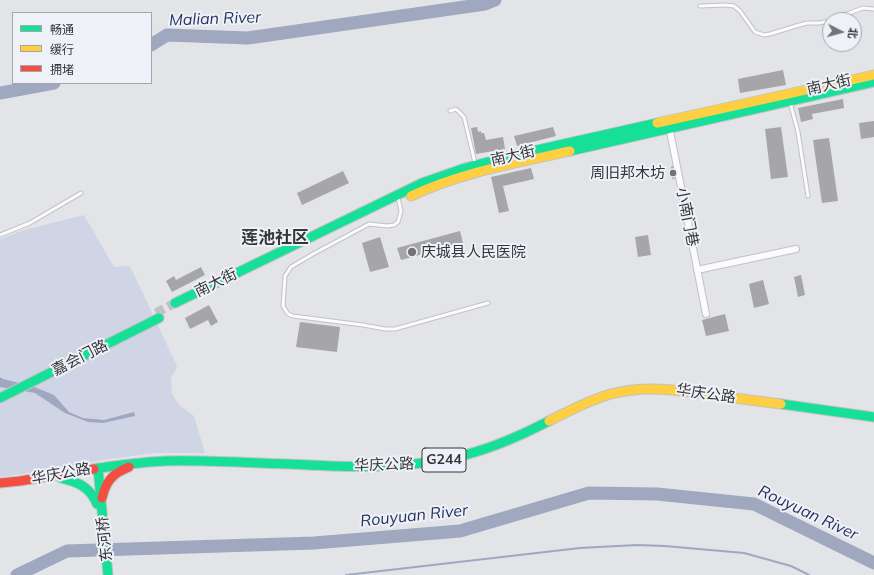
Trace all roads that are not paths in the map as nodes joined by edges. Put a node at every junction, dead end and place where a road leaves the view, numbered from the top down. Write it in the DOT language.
graph roads {
  1 [pos="700,6"];
  2 [pos="874,9"];
  3 [pos="852,12"];
  4 [pos="822,22"];
  5 [pos="874,75"];
  6 [pos="874,82"];
  7 [pos="790,98"];
  8 [pos="450,110"];
  9 [pos="668,124"];
  10 [pos="475,165"];
  11 [pos="81,193"];
  12 [pos="808,196"];
  13 [pos="398,198"];
  14 [pos="0,235"];
  15 [pos="796,249"];
  16 [pos="698,270"];
  17 [pos="488,303"];
  18 [pos="176,306"];
  19 [pos="706,314"];
  20 [pos="158,315"];
  21 [pos="3,393"];
  22 [pos="874,418"];
  23 [pos="874,421"];
  24 [pos="129,467"];
  25 [pos="96,470"];
  26 [pos="61,478"];
  27 [pos="0,483"];
  28 [pos="0,487"];
  29 [pos="99,504"];
  30 [pos="104,575"];
  31 [pos="108,575"];
  1 -- 4 [label="lane"];
  2 -- 3 [label="lane"];
  5 -- 7 [label="main road, 南大街"];
  6 -- 7 [label="main road, 南大街"];
  7 -- 9 [label="main road, 南大街"];
  7 -- 12 [label="lane"];
  8 -- 10 [label="lane"];
  9 -- 10 [label="main road, 南大街"];
  9 -- 13 [label="main road, 南大街"];
  9 -- 16 [label="street, 小南门巷"];
  10 -- 13 [label="main road, 南大街"];
  11 -- 14 [label="lane"];
  13 -- 17 [label="lane"];
  13 -- 18 [label="main road, 南大街"];
  15 -- 16 [label="street"];
  16 -- 19 [label="street, 小南门巷"];
  20 -- 21 [label="main road, 嘉会门路"];
  22 -- 25 [label="main road, 华庆公路 / G244"];
  23 -- 24 [label="main road, 华庆公路 / G244"];
  24 -- 25 [label="main road, 华庆公路 / G244"];
  24 -- 29 [label="main road"];
  25 -- 26 [label="main road, 华庆公路 / G244"];
  25 -- 27 [label="main road, 华庆公路 / G244"];
  25 -- 29 [label="main road"];
  26 -- 28 [label="main road, 华庆公路 / G244"];
  26 -- 29 [label="main road"];
  29 -- 30 [label="main road, 东河桥"];
  29 -- 31 [label="main road, 东河桥"];
}
